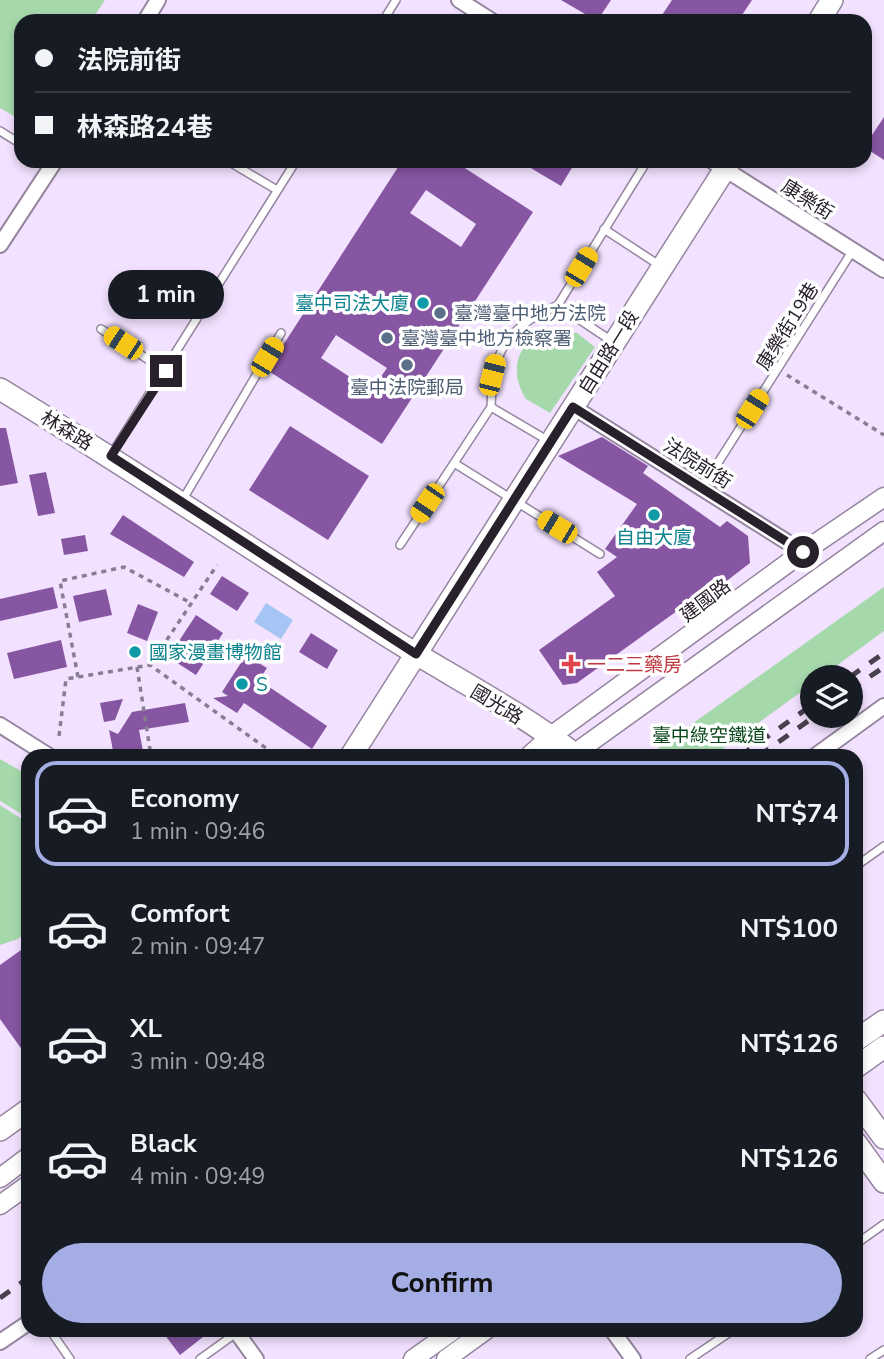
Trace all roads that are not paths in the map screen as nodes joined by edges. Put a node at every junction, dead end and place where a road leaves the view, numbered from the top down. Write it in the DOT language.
graph roads {
  1 [pos="459,0"];
  2 [pos="480,5"];
  3 [pos="48,168"];
  4 [pos="241,168"];
  5 [pos="291,168"];
  6 [pos="642,168"];
  7 [pos="720,168"];
  8 [pos="728,168"];
  9 [pos="277,190"];
  10 [pos="604,229"];
  11 [pos="0,246"];
  12 [pos="853,250"];
  13 [pos="662,267"];
  14 [pos="884,270"];
  15 [pos="558,305"];
  16 [pos="101,329"];
  17 [pos="281,333"];
  18 [pos="614,343"];
  19 [pos="166,371"];
  20 [pos="0,389"];
  21 [pos="492,407"];
  22 [pos="573,407"];
  23 [pos="551,443"];
  24 [pos="111,456"];
  25 [pos="454,463"];
  26 [pos="702,489"];
  27 [pos="884,497"];
  28 [pos="182,501"];
  29 [pos="514,501"];
  30 [pos="884,531"];
  31 [pos="400,545"];
  32 [pos="803,552"];
  33 [pos="600,554"];
  34 [pos="416,654"];
  35 [pos="884,706"];
  36 [pos="0,725"];
  37 [pos="551,736"];
  38 [pos="38,749"];
  39 [pos="355,749"];
  40 [pos="537,749"];
  41 [pos="567,749"];
  42 [pos="582,749"];
  43 [pos="825,749"];
  44 [pos="884,846"];
  45 [pos="863,861"];
  46 [pos="884,1021"];
  47 [pos="863,1035"];
  48 [pos="884,1047"];
  49 [pos="863,1062"];
  50 [pos="863,1110"];
  51 [pos="21,1115"];
  52 [pos="0,1130"];
  53 [pos="884,1138"];
  54 [pos="863,1153"];
  55 [pos="21,1162"];
  56 [pos="0,1178"];
  57 [pos="884,1182"];
  58 [pos="21,1190"];
  59 [pos="0,1205"];
  60 [pos="884,1224"];
  61 [pos="863,1239"];
  62 [pos="21,1328"];
  63 [pos="55,1337"];
  64 [pos="230,1337"];
  65 [pos="242,1337"];
  66 [pos="442,1337"];
  67 [pos="478,1337"];
  68 [pos="617,1337"];
  69 [pos="723,1337"];
  70 [pos="0,1342"];
  71 [pos="884,1349"];
  72 [pos="459,1355"];
  73 [pos="70,1359"];
  74 [pos="200,1359"];
  75 [pos="256,1359"];
  76 [pos="413,1359"];
  77 [pos="633,1359"];
  78 [pos="690,1359"];
  79 [pos="870,1359"];
  1 -- 2 [label="street"];
  3 -- 11 [label="street"];
  4 -- 9 [label="lane"];
  5 -- 9 [label="lane"];
  6 -- 10 [label="lane"];
  7 -- 13 [label="main road, 自由路一段"];
  8 -- 12 [label="street, 康樂街"];
  9 -- 19 [label="lane"];
  10 -- 13 [label="lane"];
  10 -- 15 [label="lane"];
  12 -- 14 [label="street, 康樂街"];
  12 -- 26 [label="lane, 康樂街19巷"];
  13 -- 18 [label="main road, 自由路一段"];
  15 -- 18 [label="lane"];
  15 -- 21 [label="lane"];
  16 -- 19 [label="lane"];
  17 -- 28 [label="lane"];
  18 -- 22 [label="main road, 自由路一段"];
  19 -- 24 [label="lane"];
  20 -- 24 [label="main road, 林森路"];
  21 -- 23 [label="lane"];
  21 -- 25 [label="lane"];
  22 -- 23 [label="main road, 自由路一段"];
  22 -- 26 [label="street, 法院前街"];
  23 -- 29 [label="main road, 自由路一段"];
  24 -- 28 [label="main road, 林森路"];
  25 -- 29 [label="lane"];
  25 -- 31 [label="lane"];
  26 -- 32 [label="street, 法院前街"];
  27 -- 32 [label="street, 建國路"];
  28 -- 34 [label="main road, 林森路"];
  29 -- 33 [label="lane"];
  29 -- 34 [label="main road, 自由路一段"];
  30 -- 42 [label="street"];
  32 -- 37 [label="street, 建國路"];
  34 -- 37 [label="main road, 國光路"];
  34 -- 39 [label="main road, 自由路一段"];
  35 -- 43 [label="street"];
  36 -- 38 [label="street"];
  37 -- 40 [label="street, 建國路"];
  37 -- 41 [label="main road, 國光路"];
  44 -- 45 [label="lane"];
  46 -- 47 [label="main road"];
  48 -- 49 [label="main road"];
  50 -- 53 [label="main road"];
  51 -- 52 [label="main road"];
  54 -- 57 [label="main road"];
  55 -- 56 [label="street"];
  58 -- 59 [label="street"];
  60 -- 61 [label="lane"];
  62 -- 70 [label="street"];
  63 -- 73 [label="lane"];
  64 -- 74 [label="lane"];
  65 -- 75 [label="street"];
  66 -- 76 [label="street"];
  67 -- 72 [label="street"];
  68 -- 77 [label="street"];
  69 -- 78 [label="lane"];
  71 -- 79 [label="lane"];
}
